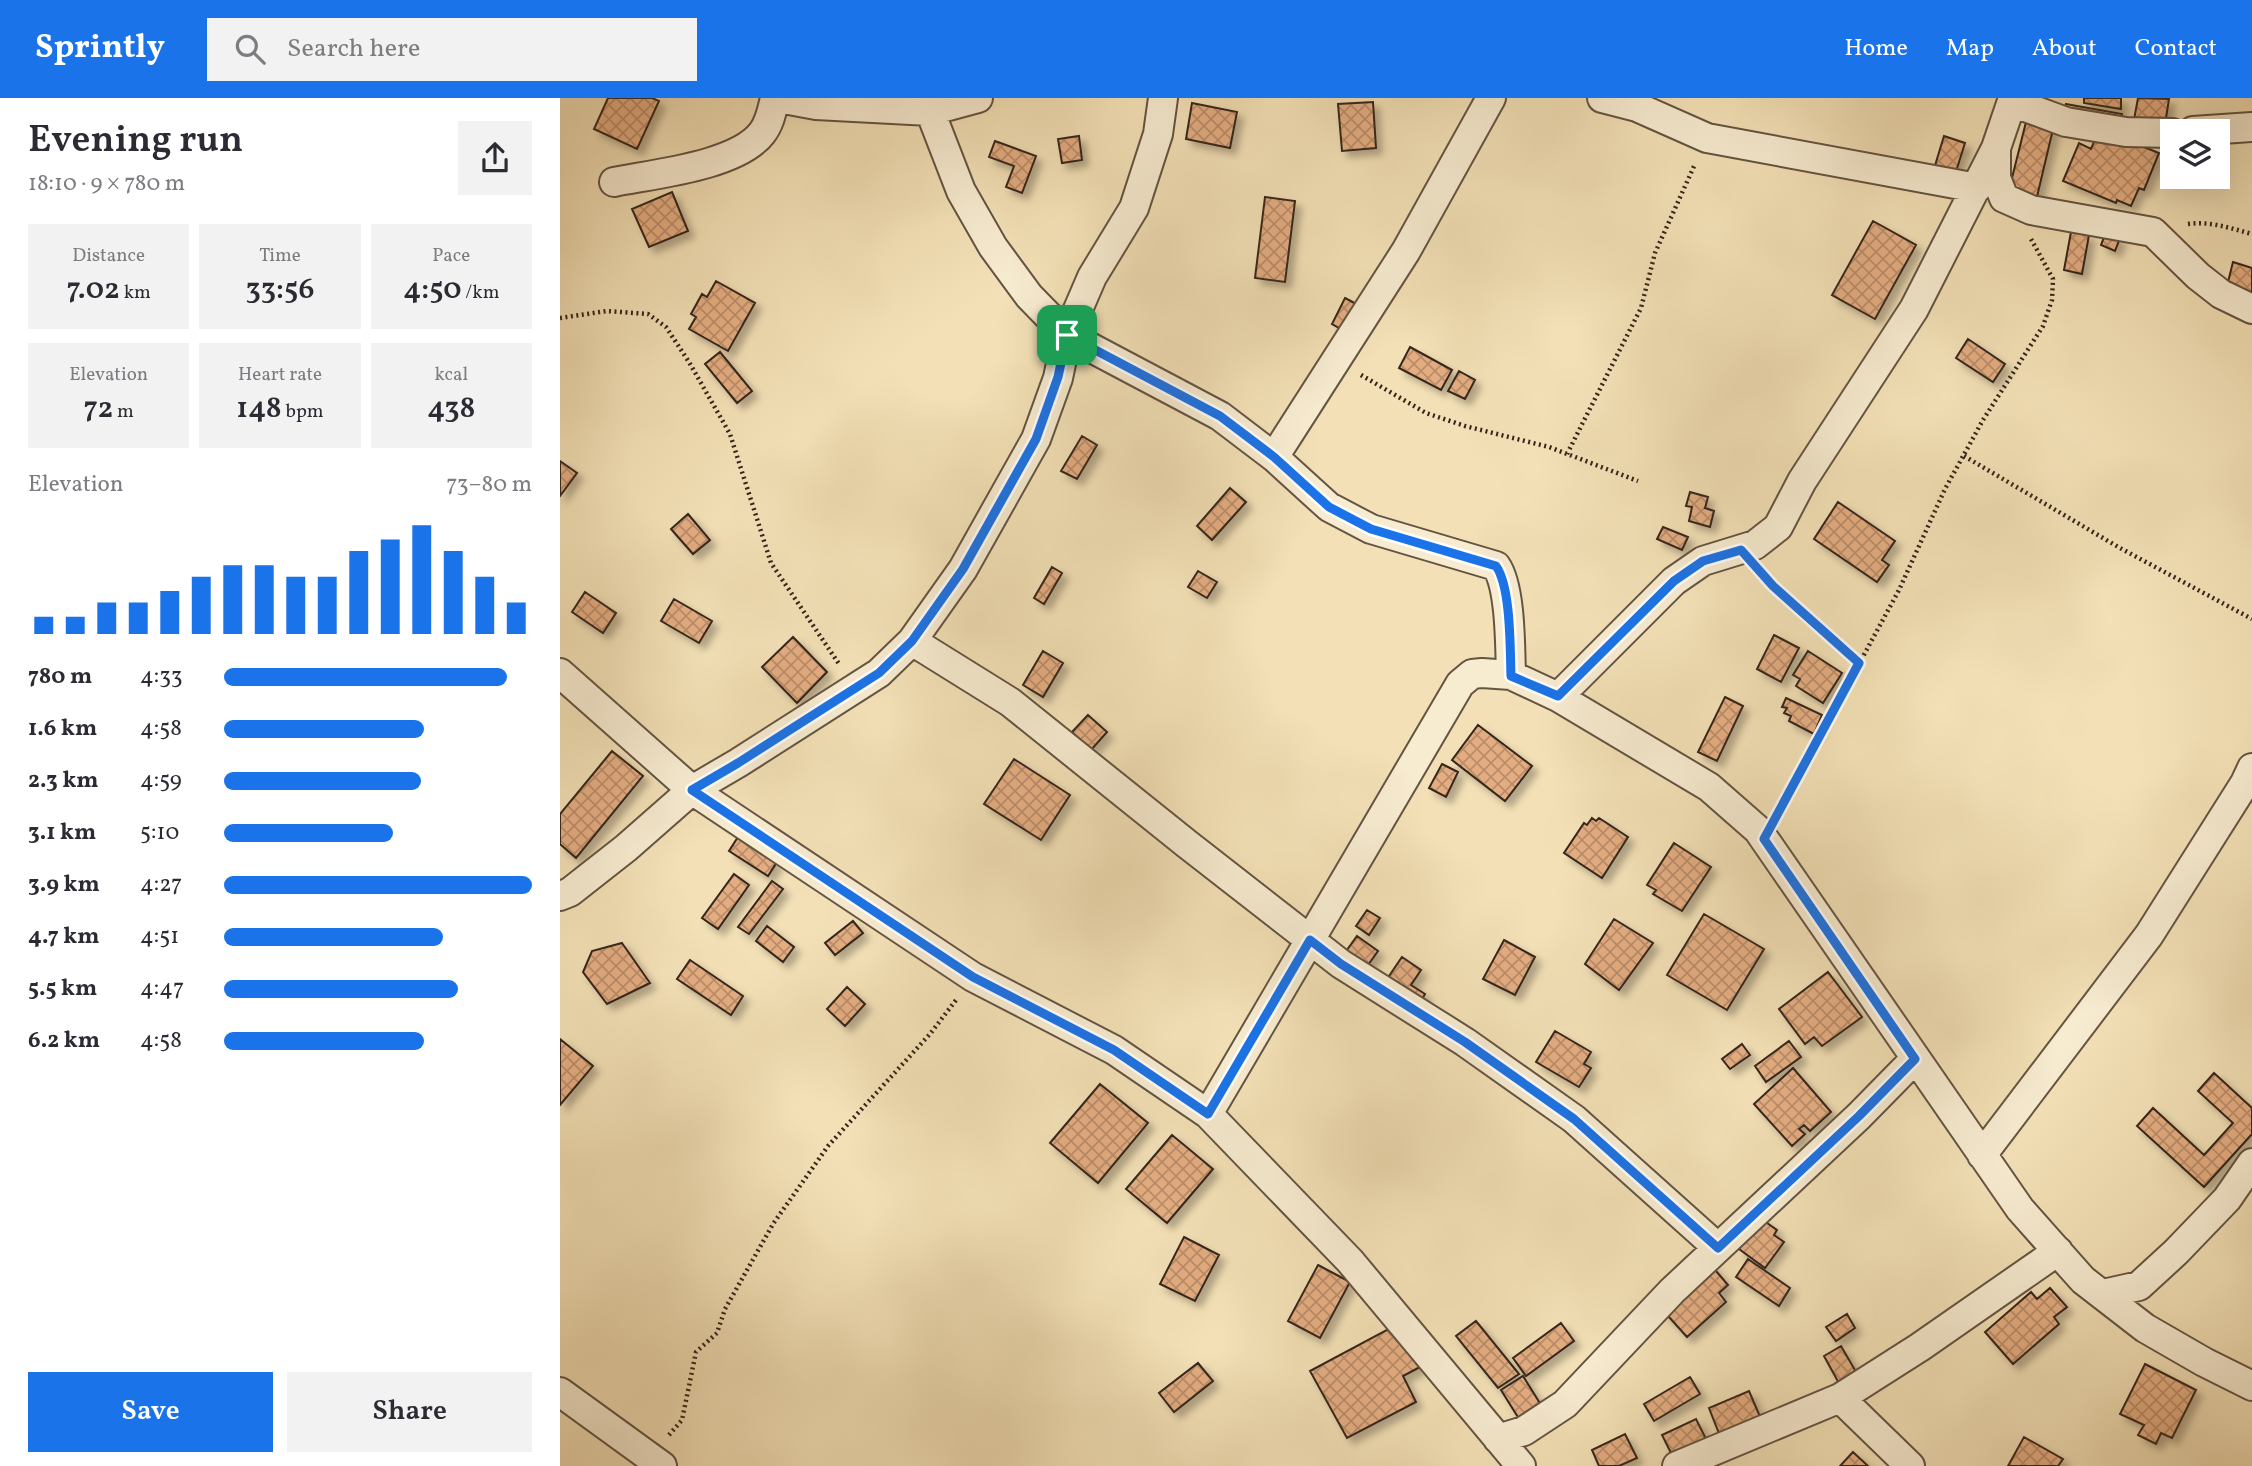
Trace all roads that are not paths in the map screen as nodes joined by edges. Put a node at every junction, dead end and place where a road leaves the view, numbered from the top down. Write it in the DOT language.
graph roads {
  1 [pos="777,98"];
  2 [pos="978,98"];
  3 [pos="1163,98"];
  4 [pos="1491,98"];
  5 [pos="1602,98"];
  6 [pos="2012,100"];
  7 [pos="930,111"];
  8 [pos="2252,127"];
  9 [pos="2230,128"];
  10 [pos="2160,133"];
  11 [pos="1996,148"];
  12 [pos="614,181"];
  13 [pos="1978,188"];
  14 [pos="2252,309"];
  15 [pos="1067,335"];
  16 [pos="1274,457"];
  17 [pos="912,641"];
  18 [pos="560,673"];
  19 [pos="1511,676"];
  20 [pos="1558,696"];
  21 [pos="2252,768"];
  22 [pos="692,790"];
  23 [pos="560,895"];
  24 [pos="1310,940"];
  25 [pos="1915,1059"];
  26 [pos="1208,1114"];
  27 [pos="1982,1155"];
  28 [pos="2252,1163"];
  29 [pos="1718,1248"];
  30 [pos="2058,1251"];
  31 [pos="2103,1294"];
  32 [pos="2252,1386"];
  33 [pos="560,1392"];
  34 [pos="1840,1398"];
  35 [pos="1498,1439"];
  36 [pos="656,1461"];
  37 [pos="1521,1466"];
  38 [pos="1677,1466"];
  39 [pos="1910,1466"];
  1 -- 7 [label="street"];
  1 -- 12 [label="street"];
  2 -- 7 [label="street"];
  3 -- 15 [label="street"];
  4 -- 16 [label="street"];
  5 -- 13 [label="street"];
  6 -- 10 [label="street"];
  6 -- 11 [label="street"];
  7 -- 15 [label="street"];
  8 -- 9 [label="street"];
  11 -- 13 [label="street"];
  11 -- 14 [label="street"];
  13 -- 20 [label="street"];
  15 -- 16 [label="street"];
  15 -- 17 [label="street"];
  16 -- 19 [label="street"];
  17 -- 22 [label="street"];
  17 -- 24 [label="street"];
  18 -- 22 [label="street"];
  19 -- 20 [label="street"];
  19 -- 24 [label="street"];
  20 -- 25 [label="street"];
  21 -- 27 [label="street"];
  22 -- 23 [label="street"];
  22 -- 26 [label="street"];
  24 -- 26 [label="street"];
  24 -- 29 [label="street"];
  25 -- 27 [label="street"];
  25 -- 29 [label="street"];
  26 -- 35 [label="street"];
  27 -- 30 [label="street"];
  28 -- 31 [label="street"];
  29 -- 35 [label="street"];
  30 -- 31 [label="street"];
  30 -- 34 [label="street"];
  31 -- 32 [label="street"];
  33 -- 36 [label="street"];
  34 -- 38 [label="street"];
  34 -- 39 [label="street"];
  35 -- 37 [label="street"];
}
